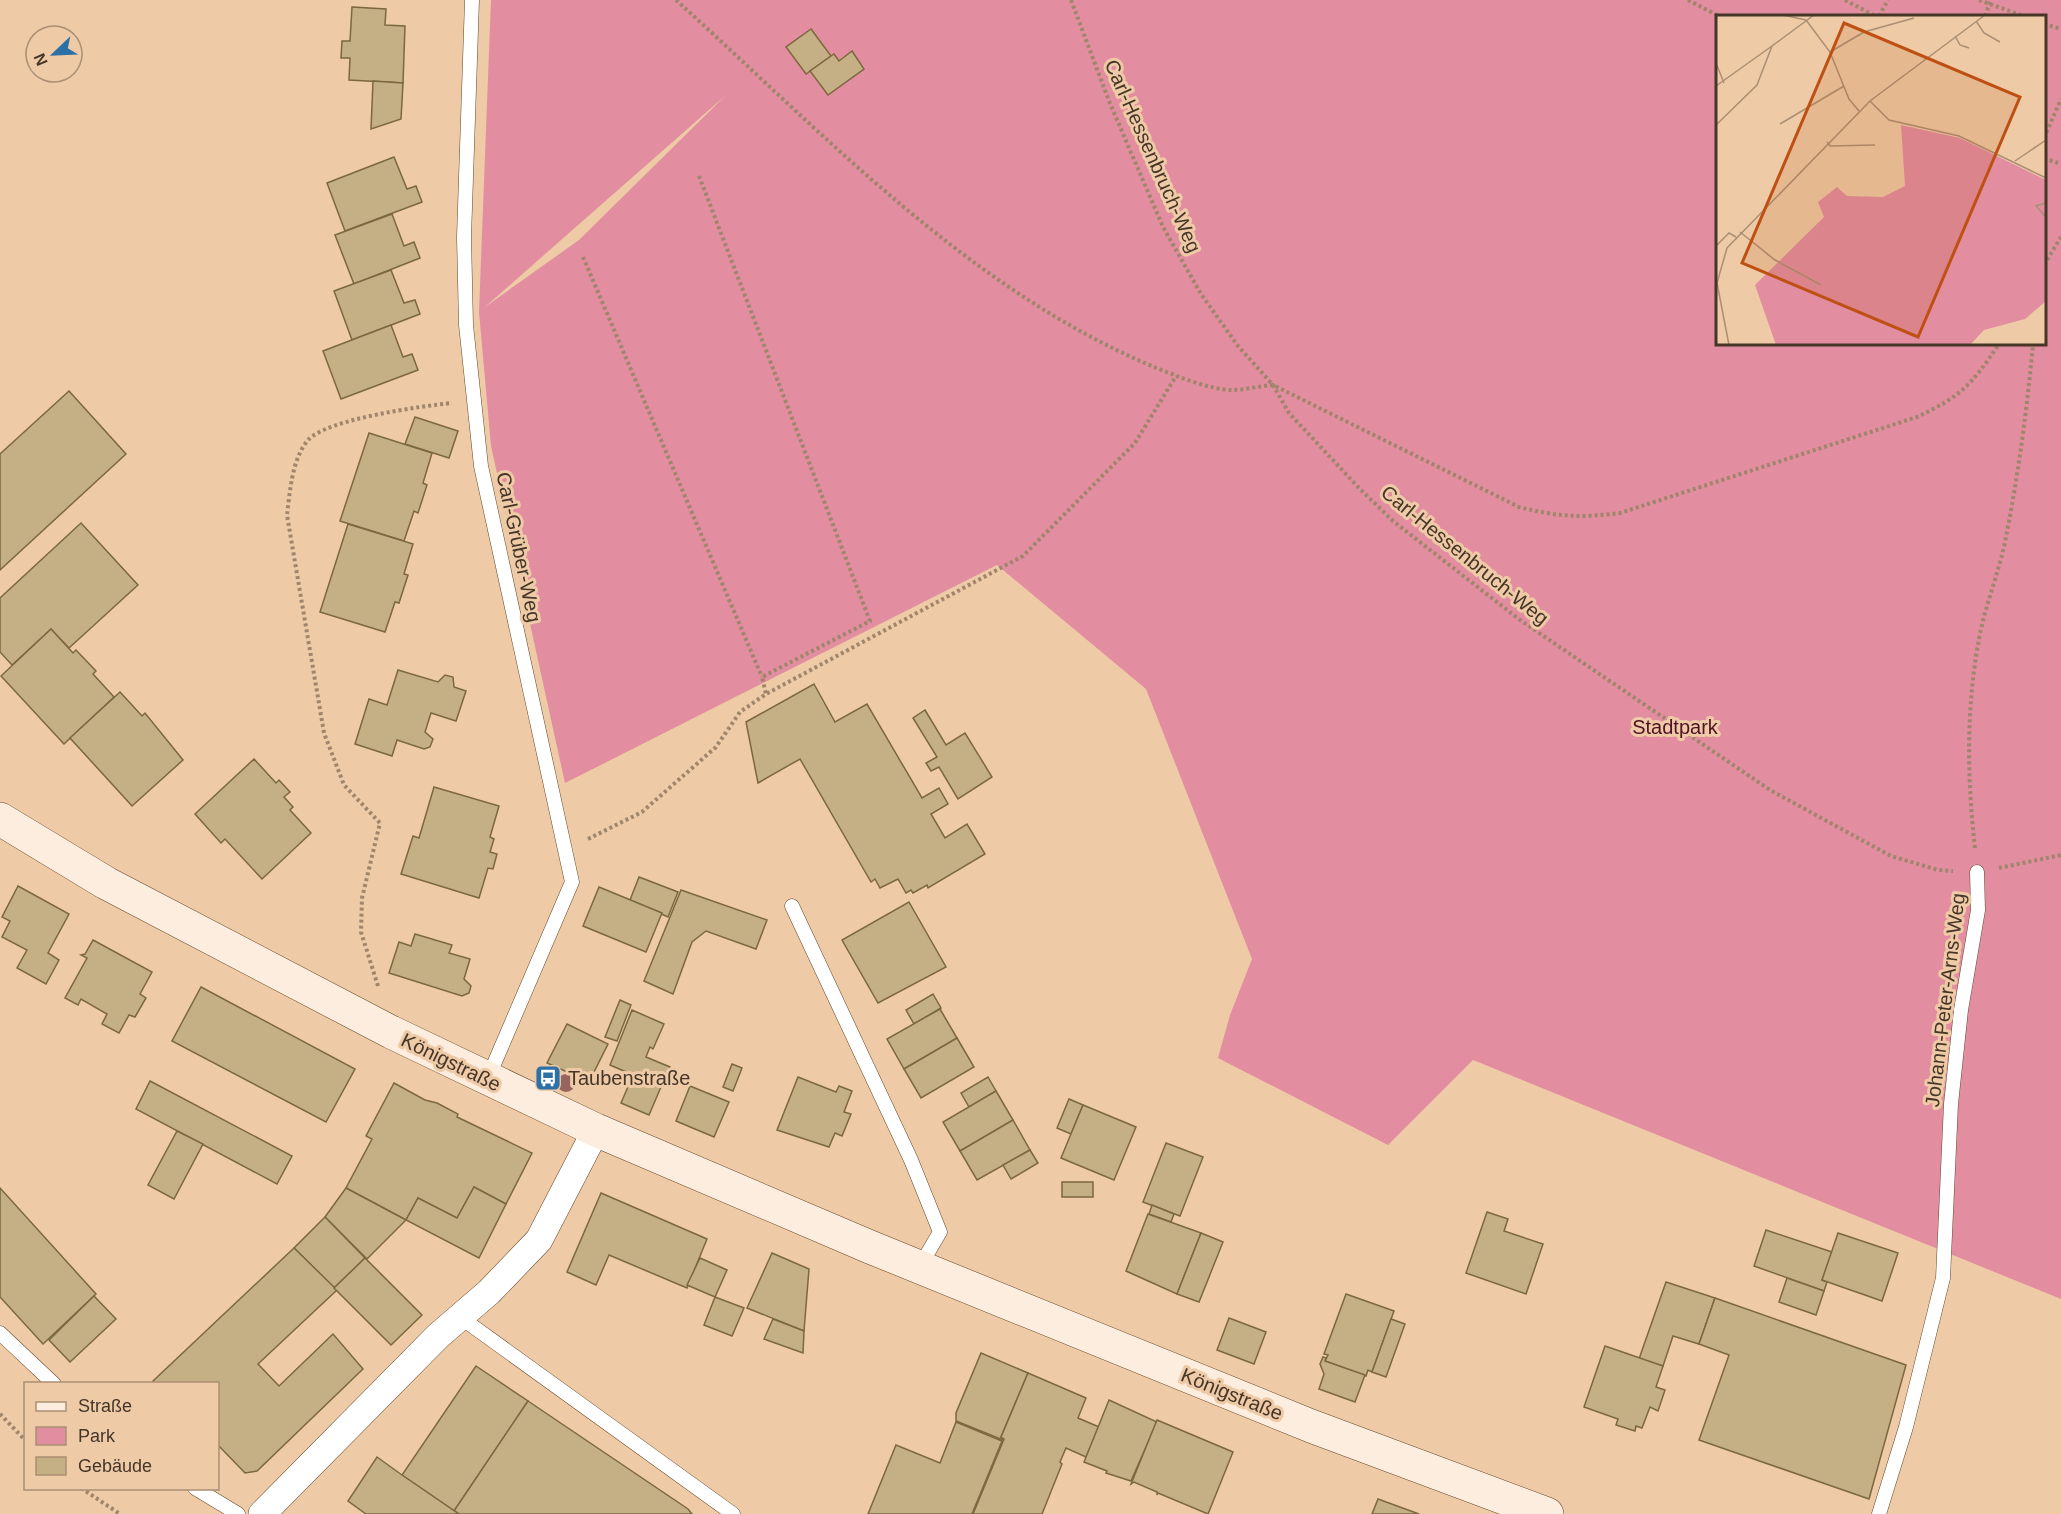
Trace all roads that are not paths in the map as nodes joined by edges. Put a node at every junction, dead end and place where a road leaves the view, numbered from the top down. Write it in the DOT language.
graph roads {
  1 [pos="472,0"];
  2 [pos="0,819"];
  3 [pos="1977,872"];
  4 [pos="792,906"];
  5 [pos="487,1080"];
  6 [pos="596,1130"];
  7 [pos="920,1266"];
  8 [pos="460,1317"];
  9 [pos="0,1333"];
  10 [pos="53,1382"];
  11 [pos="198,1490"];
  12 [pos="238,1514"];
  13 [pos="262,1514"];
  14 [pos="733,1514"];
  15 [pos="1547,1514"];
  16 [pos="1879,1514"];
  1 -- 5 [label="lane, Carl-Grüber-Weg"];
  2 -- 5 [label="main road, Königstraße"];
  3 -- 16 [label="lane, Johann-Peter-Arns-Weg"];
  4 -- 7 [label="lane"];
  5 -- 6 [label="main road, Königstraße"];
  6 -- 7 [label="main road, Königstraße"];
  6 -- 8 [label="street"];
  7 -- 15 [label="main road, Königstraße"];
  8 -- 13 [label="street"];
  8 -- 14 [label="lane"];
  9 -- 10 [label="lane"];
  11 -- 12 [label="lane"];
}
